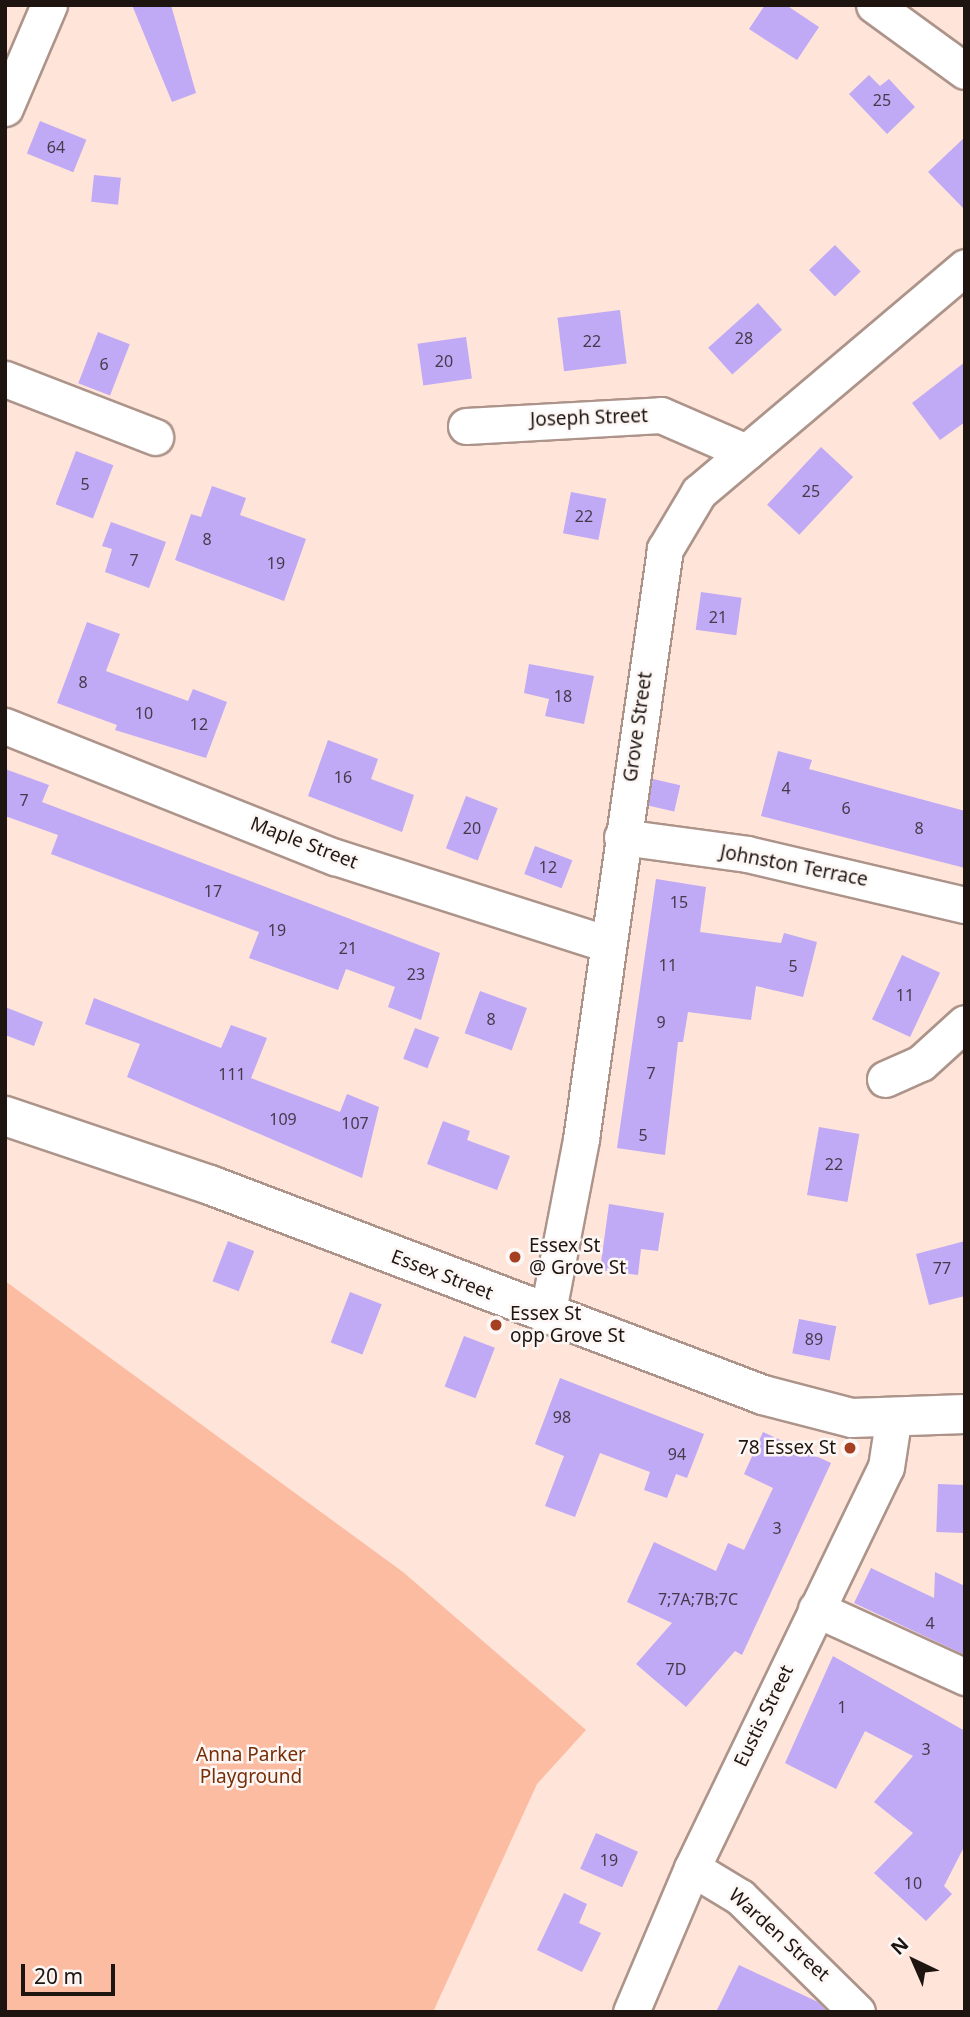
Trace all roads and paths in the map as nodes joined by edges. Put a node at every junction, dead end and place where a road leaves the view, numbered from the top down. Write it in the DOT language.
graph roads {
  1 [pos="48,5"];
  2 [pos="874,5"];
  3 [pos="965,71"];
  4 [pos="5,108"];
  5 [pos="965,267"];
  6 [pos="5,379"];
  7 [pos="466,426"];
  8 [pos="155,437"];
  9 [pos="746,452"];
  10 [pos="5,726"];
  11 [pos="622,837"];
  12 [pos="965,905"];
  13 [pos="607,944"];
  14 [pos="965,1023"];
  15 [pos="885,1079"];
  16 [pos="5,1116"];
  17 [pos="547,1315"];
  18 [pos="965,1414"];
  19 [pos="893,1421"];
  20 [pos="816,1609"];
  21 [pos="965,1676"];
  22 [pos="692,1868"];
  23 [pos="631,2012"];
  24 [pos="857,2012"];
  1 -- 4 [label="street"];
  2 -- 3 [label="street"];
  5 -- 9 [label="street, Grove Street"];
  6 -- 8 [label="street"];
  7 -- 9 [label="street, Joseph Street"];
  9 -- 11 [label="street, Grove Street"];
  10 -- 13 [label="street, Maple Street"];
  11 -- 12 [label="street, Johnston Terrace"];
  11 -- 13 [label="street, Grove Street"];
  13 -- 17 [label="street, Grove Street"];
  14 -- 15 [label="street"];
  16 -- 17 [label="main road, Essex Street"];
  17 -- 19 [label="main road, Essex Street"];
  18 -- 19 [label="main road, Essex Street"];
  19 -- 20 [label="street, Eustis Street"];
  20 -- 21 [label="street"];
  20 -- 22 [label="street, Eustis Street"];
  22 -- 23 [label="street, Eustis Street"];
  22 -- 24 [label="street, Warden Street"];
}
